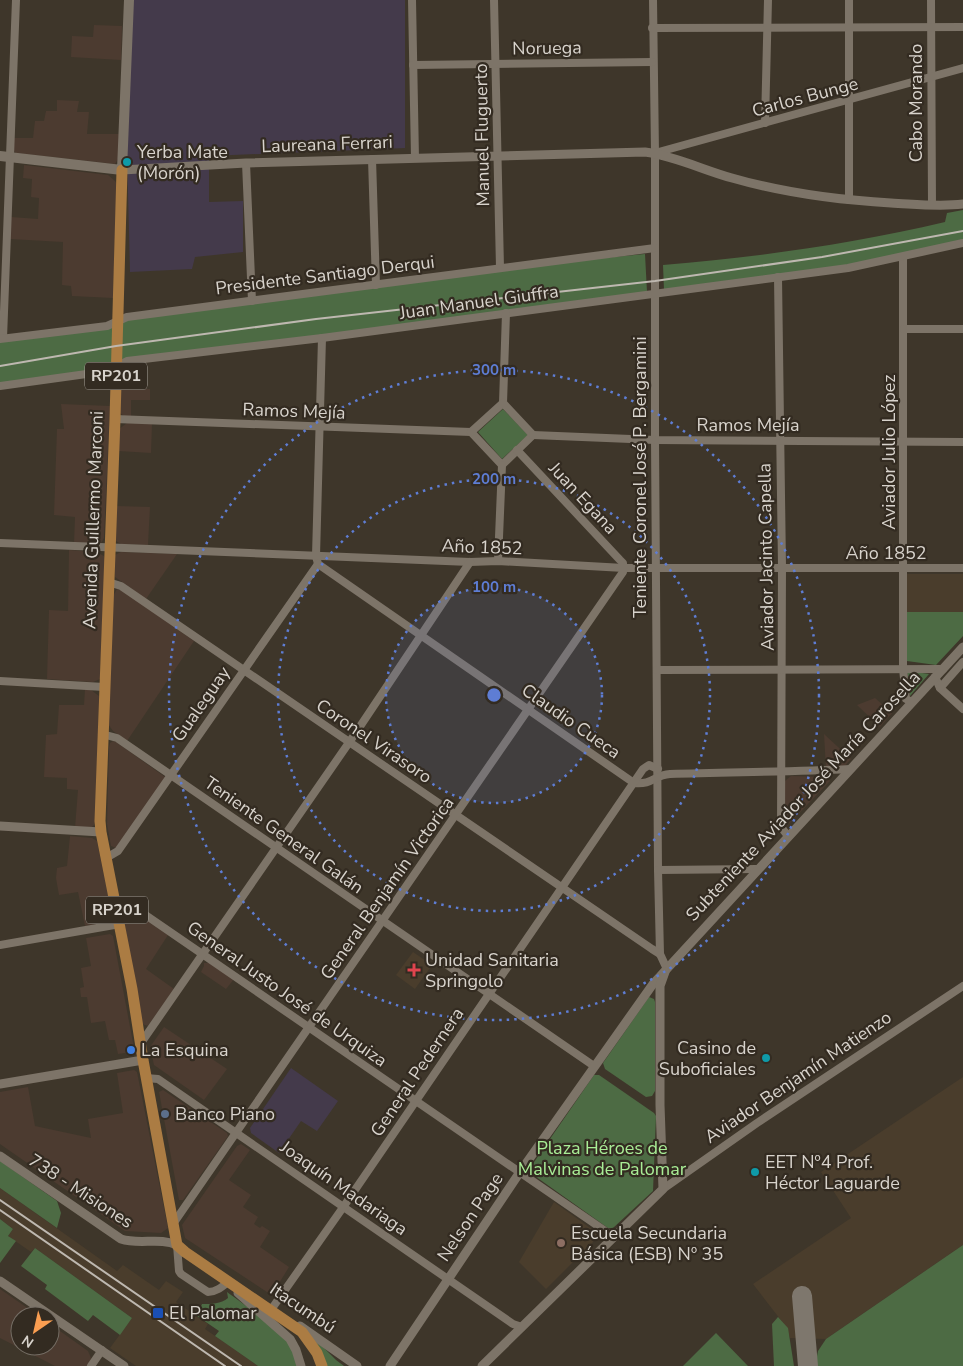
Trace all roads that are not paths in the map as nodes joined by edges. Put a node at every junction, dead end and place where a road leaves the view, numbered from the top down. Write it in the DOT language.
graph roads {
  1 [pos="16,0"];
  2 [pos="128,0"];
  3 [pos="412,0"];
  4 [pos="494,0"];
  5 [pos="652,0"];
  6 [pos="768,0"];
  7 [pos="849,0"];
  8 [pos="931,0"];
  9 [pos="768,27"];
  10 [pos="963,27"];
  11 [pos="652,28"];
  12 [pos="931,28"];
  13 [pos="849,29"];
  14 [pos="652,62"];
  15 [pos="495,64"];
  16 [pos="412,65"];
  17 [pos="963,68"];
  18 [pos="930,78"];
  19 [pos="850,100"];
  20 [pos="765,123"];
  21 [pos="655,153"];
  22 [pos="4,156"];
  23 [pos="497,156"];
  24 [pos="415,158"];
  25 [pos="372,159"];
  26 [pos="246,163"];
  27 [pos="122,170"];
  28 [pos="849,200"];
  29 [pos="963,204"];
  30 [pos="932,205"];
  31 [pos="963,243"];
  32 [pos="655,248"];
  33 [pos="903,258"];
  34 [pos="500,268"];
  35 [pos="778,277"];
  36 [pos="376,285"];
  37 [pos="655,293"];
  38 [pos="252,301"];
  39 [pos="506,313"];
  40 [pos="117,320"];
  41 [pos="963,328"];
  42 [pos="904,329"];
  43 [pos="322,338"];
  44 [pos="1,339"];
  45 [pos="116,365"];
  46 [pos="0,387"];
  47 [pos="503,404"];
  48 [pos="115,419"];
  49 [pos="319,427"];
  50 [pos="471,432"];
  51 [pos="533,435"];
  52 [pos="655,440"];
  53 [pos="780,440"];
  54 [pos="904,442"];
  55 [pos="963,442"];
  56 [pos="517,450"];
  57 [pos="502,465"];
  58 [pos="0,543"];
  59 [pos="110,547"];
  60 [pos="332,556"];
  61 [pos="317,560"];
  62 [pos="470,562"];
  63 [pos="498,562"];
  64 [pos="782,567"];
  65 [pos="624,568"];
  66 [pos="656,568"];
  67 [pos="903,568"];
  68 [pos="963,568"];
  69 [pos="328,571"];
  70 [pos="108,582"];
  71 [pos="422,635"];
  72 [pos="963,647"];
  73 [pos="963,662"];
  74 [pos="903,668"];
  75 [pos="943,668"];
  76 [pos="244,669"];
  77 [pos="657,670"];
  78 [pos="782,670"];
  79 [pos="935,677"];
  80 [pos="0,681"];
  81 [pos="104,687"];
  82 [pos="940,688"];
  83 [pos="912,702"];
  84 [pos="963,709"];
  85 [pos="528,710"];
  86 [pos="102,734"];
  87 [pos="349,742"];
  88 [pos="850,769"];
  89 [pos="782,772"];
  90 [pos="658,773"];
  91 [pos="171,775"];
  92 [pos="634,783"];
  93 [pos="456,815"];
  94 [pos="0,826"];
  95 [pos="101,832"];
  96 [pos="788,836"];
  97 [pos="276,848"];
  98 [pos="106,858"];
  99 [pos="757,869"];
  100 [pos="658,870"];
  101 [pos="561,887"];
  102 [pos="114,900"];
  103 [pos="382,921"];
  104 [pos="120,924"];
  105 [pos="0,945"];
  106 [pos="202,954"];
  107 [pos="660,954"];
  108 [pos="666,967"];
  109 [pos="963,986"];
  110 [pos="488,994"];
  111 [pos="309,1027"];
  112 [pos="141,1043"];
  113 [pos="143,1060"];
  114 [pos="594,1066"];
  115 [pos="146,1078"];
  116 [pos="0,1084"];
  117 [pos="416,1101"];
  118 [pos="238,1132"];
  119 [pos="0,1156"];
  120 [pos="520,1172"];
  121 [pos="663,1189"];
  122 [pos="344,1206"];
  123 [pos="173,1224"];
  124 [pos="614,1237"];
  125 [pos="177,1245"];
  126 [pos="448,1279"];
  127 [pos="0,1281"];
  128 [pos="228,1282"];
  129 [pos="273,1307"];
  130 [pos="522,1327"];
  131 [pos="102,1350"];
  132 [pos="91,1366"];
  133 [pos="124,1366"];
  134 [pos="301,1366"];
  135 [pos="318,1366"];
  136 [pos="322,1366"];
  137 [pos="357,1366"];
  138 [pos="390,1366"];
  139 [pos="482,1366"];
  1 -- 22 [label="street"];
  2 -- 27 [label="main road, Avenida Guillermo Marconi"];
  3 -- 16 [label="street"];
  4 -- 15 [label="street, Manuel Fluguerto"];
  5 -- 11 [label="street, Teniente Coronel José P. Bergamini"];
  6 -- 9 [label="street"];
  7 -- 13 [label="street"];
  8 -- 12 [label="street, Cabo Morando"];
  9 -- 11 [label="street"];
  9 -- 13 [label="street"];
  9 -- 20 [label="street"];
  10 -- 12 [label="street"];
  11 -- 14 [label="street, Teniente Coronel José P. Bergamini"];
  12 -- 13 [label="street"];
  12 -- 18 [label="street, Cabo Morando"];
  13 -- 19 [label="street"];
  14 -- 15 [label="street, Noruega"];
  14 -- 21 [label="street, Teniente Coronel José P. Bergamini"];
  15 -- 16 [label="street, Noruega"];
  15 -- 23 [label="street, Manuel Fluguerto"];
  16 -- 24 [label="street"];
  17 -- 18 [label="street, Carlos Bunge"];
  18 -- 19 [label="street, Carlos Bunge"];
  18 -- 30 [label="street, Cabo Morando"];
  19 -- 20 [label="street, Carlos Bunge"];
  19 -- 28 [label="street"];
  20 -- 21 [label="street, Carlos Bunge"];
  21 -- 23 [label="street, Laureana Ferrari"];
  21 -- 28 [label="street"];
  21 -- 32 [label="street, Teniente Coronel José P. Bergamini"];
  22 -- 27 [label="main road, Laureana Ferrari"];
  22 -- 44 [label="street"];
  23 -- 24 [label="street, Laureana Ferrari"];
  23 -- 34 [label="street, Manuel Fluguerto"];
  24 -- 25 [label="street, Laureana Ferrari"];
  25 -- 26 [label="street, Laureana Ferrari"];
  25 -- 36 [label="street"];
  26 -- 27 [label="street, Laureana Ferrari"];
  26 -- 38 [label="street"];
  27 -- 40 [label="main road, Avenida Guillermo Marconi / RP201"];
  28 -- 30 [label="street"];
  29 -- 30 [label="street"];
  31 -- 33 [label="street, Juan Manuel Giuffra"];
  32 -- 34 [label="street, Presidente Santiago Derqui"];
  32 -- 37 [label="street, Teniente Coronel José P. Bergamini"];
  33 -- 35 [label="street, Juan Manuel Giuffra"];
  33 -- 42 [label="street, Aviador Julio López"];
  34 -- 36 [label="street, Presidente Santiago Derqui"];
  35 -- 37 [label="street, Juan Manuel Giuffra"];
  35 -- 53 [label="street, Aviador Jacinto Capella"];
  36 -- 38 [label="street, Presidente Santiago Derqui"];
  37 -- 39 [label="street, Juan Manuel Giuffra"];
  37 -- 52 [label="street, Teniente Coronel José P. Bergamini"];
  38 -- 40 [label="street, Presidente Santiago Derqui"];
  39 -- 43 [label="street, Juan Manuel Giuffra"];
  39 -- 47 [label="street"];
  40 -- 44 [label="street, Presidente Santiago Derqui"];
  40 -- 45 [label="main road, Avenida Guillermo Marconi / RP201"];
  41 -- 42 [label="street"];
  42 -- 54 [label="street, Aviador Julio López"];
  43 -- 45 [label="street, Juan Manuel Giuffra"];
  43 -- 49 [label="street"];
  45 -- 46 [label="street, Juan Manuel Giuffra"];
  45 -- 48 [label="main road, Avenida Guillermo Marconi / RP201"];
  47 -- 50 [label="street"];
  47 -- 51 [label="street"];
  48 -- 49 [label="street, Ramos Mejía"];
  48 -- 59 [label="main road, Avenida Guillermo Marconi / RP201"];
  49 -- 50 [label="street, Ramos Mejía"];
  49 -- 61 [label="street"];
  50 -- 57 [label="street"];
  51 -- 52 [label="street, Ramos Mejía"];
  51 -- 56 [label="street"];
  52 -- 53 [label="street, Ramos Mejía"];
  52 -- 66 [label="street, Teniente Coronel José P. Bergamini"];
  53 -- 54 [label="street, Ramos Mejía"];
  53 -- 64 [label="street, Aviador Jacinto Capella"];
  54 -- 55 [label="street, Ramos Mejía"];
  54 -- 67 [label="street, Aviador Julio López"];
  56 -- 57 [label="street"];
  56 -- 65 [label="street, Juan Egana"];
  57 -- 63 [label="street"];
  58 -- 59 [label="street, Año 1852"];
  59 -- 61 [label="street, Año 1852"];
  59 -- 70 [label="main road, Avenida Guillermo Marconi / RP201"];
  60 -- 61 [label="street, Año 1852"];
  60 -- 62 [label="street, Año 1852"];
  60 -- 69 [label="street"];
  61 -- 69 [label="street, Claudio Cueca"];
  61 -- 76 [label="street, Gualeguay"];
  62 -- 63 [label="street, Año 1852"];
  62 -- 71 [label="street"];
  63 -- 65 [label="street, Año 1852"];
  64 -- 66 [label="street, Año 1852"];
  64 -- 67 [label="street, Año 1852"];
  64 -- 78 [label="street, Aviador Jacinto Capella"];
  65 -- 66 [label="street, Año 1852"];
  65 -- 85 [label="street, General Benjamín Victorica"];
  66 -- 77 [label="street, Teniente Coronel José P. Bergamini"];
  67 -- 68 [label="street, Año 1852"];
  67 -- 74 [label="street, Aviador Julio López"];
  69 -- 71 [label="street, Claudio Cueca"];
  70 -- 76 [label="street, Coronel Virasoro"];
  70 -- 81 [label="main road, Avenida Guillermo Marconi / RP201"];
  71 -- 85 [label="street, Claudio Cueca"];
  71 -- 87 [label="street"];
  72 -- 75 [label="street, Subteniente Aviador José María Carosella"];
  73 -- 82 [label="street"];
  74 -- 75 [label="street"];
  74 -- 78 [label="street"];
  74 -- 83 [label="street, Aviador Julio López"];
  75 -- 79 [label="street, Subteniente Aviador José María Carosella"];
  76 -- 87 [label="street, Coronel Virasoro"];
  76 -- 91 [label="street, Gualeguay"];
  77 -- 78 [label="street"];
  77 -- 90 [label="street, Teniente Coronel José P. Bergamini"];
  78 -- 89 [label="street, Aviador Jacinto Capella"];
  79 -- 82 [label="street"];
  79 -- 83 [label="street, Subteniente Aviador José María Carosella"];
  80 -- 81 [label="street"];
  81 -- 86 [label="main road, Avenida Guillermo Marconi / RP201"];
  82 -- 84 [label="street"];
  83 -- 88 [label="street, Subteniente Aviador José María Carosella"];
  85 -- 92 [label="street, Claudio Cueca"];
  85 -- 93 [label="street, General Benjamín Victorica"];
  86 -- 91 [label="street, Teniente General Galán"];
  86 -- 95 [label="main road, Avenida Guillermo Marconi / RP201"];
  87 -- 93 [label="street, Coronel Virasoro"];
  87 -- 97 [label="street"];
  88 -- 89 [label="street"];
  88 -- 96 [label="street, Subteniente Aviador José María Carosella"];
  89 -- 90 [label="street"];
  89 -- 96 [label="street, Aviador Jacinto Capella"];
  90 -- 92 [label="street"];
  90 -- 92 [label="street, General Pedernera"];
  90 -- 100 [label="street, Teniente Coronel José P. Bergamini"];
  91 -- 97 [label="street, Teniente General Galán"];
  91 -- 98 [label="street, Gualeguay"];
  92 -- 101 [label="street, General Pedernera"];
  93 -- 101 [label="street, Coronel Virasoro"];
  93 -- 103 [label="street, General Benjamín Victorica"];
  94 -- 95 [label="street"];
  95 -- 98 [label="main road, RP201"];
  96 -- 99 [label="street, Subteniente Aviador José María Carosella"];
  97 -- 103 [label="street, Teniente General Galán"];
  97 -- 106 [label="street"];
  98 -- 102 [label="main road, RP201"];
  99 -- 100 [label="street"];
  99 -- 108 [label="street, Subteniente Aviador José María Carosella"];
  100 -- 107 [label="street, Teniente Coronel José P. Bergamini"];
  101 -- 107 [label="street, Coronel Virasoro"];
  101 -- 110 [label="street, General Pedernera"];
  102 -- 104 [label="main road, RP201"];
  102 -- 106 [label="street, General Justo José de Urquiza"];
  103 -- 110 [label="street, Teniente General Galán"];
  103 -- 111 [label="street, General Benjamín Victorica"];
  104 -- 105 [label="street"];
  104 -- 112 [label="main road, RP201"];
  106 -- 111 [label="street, General Justo José de Urquiza"];
  106 -- 112 [label="street"];
  107 -- 108 [label="street"];
  108 -- 114 [label="street, Nelson Page"];
  108 -- 121 [label="street"];
  109 -- 121 [label="street, Aviador Benjamín Matienzo"];
  110 -- 114 [label="street, Teniente General Galán"];
  110 -- 117 [label="street, General Pedernera"];
  111 -- 117 [label="street, General Justo José de Urquiza"];
  111 -- 118 [label="street, General Benjamín Victorica"];
  112 -- 113 [label="main road, RP201"];
  113 -- 115 [label="main road, RP201"];
  113 -- 116 [label="street"];
  114 -- 120 [label="street, Nelson Page"];
  115 -- 118 [label="street, Joaquín Madariaga"];
  115 -- 123 [label="main road, RP201"];
  117 -- 120 [label="street, General Justo José de Urquiza"];
  117 -- 122 [label="street, General Pedernera"];
  118 -- 122 [label="street, Joaquín Madariaga"];
  118 -- 123 [label="street, General Benjamín Victorica"];
  119 -- 125 [label="street, 738 - Misiones"];
  120 -- 124 [label="street, General Justo José de Urquiza"];
  120 -- 126 [label="street, Nelson Page"];
  121 -- 124 [label="street, Aviador Benjamín Matienzo"];
  122 -- 126 [label="street, Joaquín Madariaga"];
  122 -- 129 [label="street, General Pedernera"];
  123 -- 125 [label="main road, RP201"];
  124 -- 130 [label="street, Aviador Benjamín Matienzo"];
  125 -- 128 [label="main road, Itacumbú"];
  125 -- 128 [label="street"];
  126 -- 130 [label="street, Joaquín Madariaga"];
  126 -- 138 [label="street, Nelson Page"];
  127 -- 131 [label="street"];
  128 -- 129 [label="street, Itacumbú"];
  128 -- 134 [label="street, Itacumbú"];
  128 -- 135 [label="main road"];
  128 -- 136 [label="main road"];
  129 -- 137 [label="street, Itacumbú"];
  130 -- 139 [label="street, Aviador Benjamín Matienzo"];
  131 -- 132 [label="street"];
  131 -- 133 [label="street"];
}
